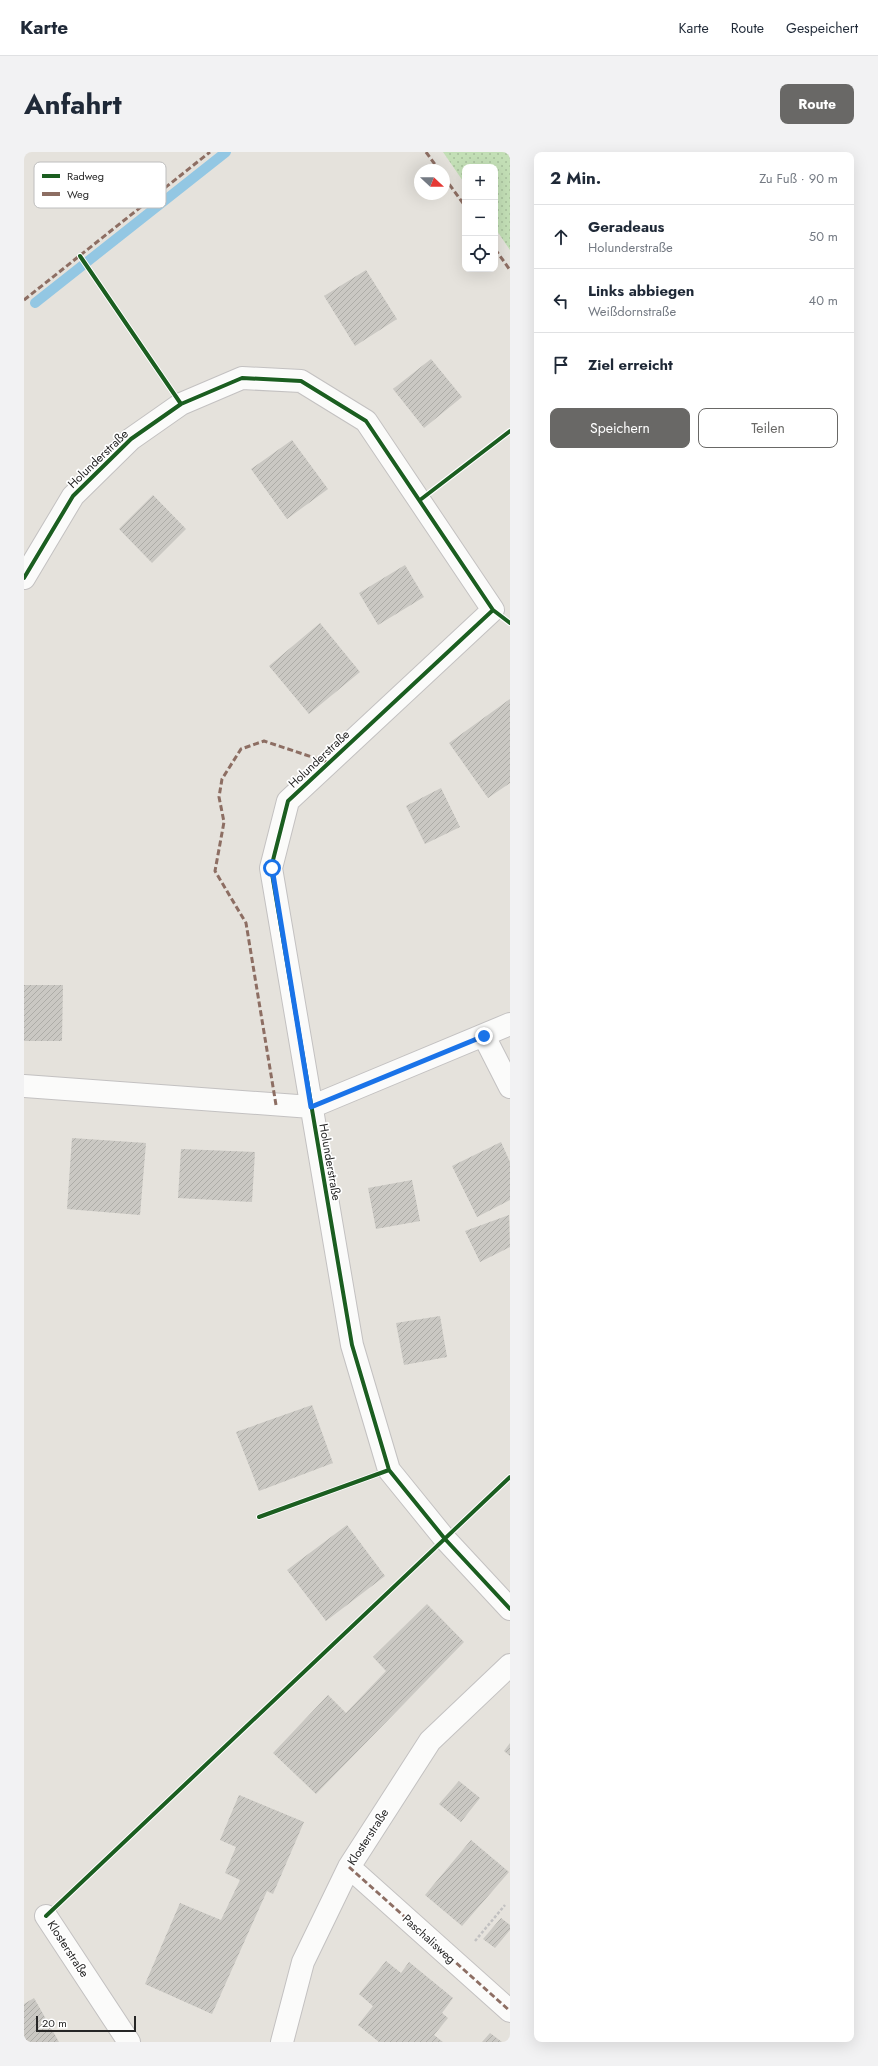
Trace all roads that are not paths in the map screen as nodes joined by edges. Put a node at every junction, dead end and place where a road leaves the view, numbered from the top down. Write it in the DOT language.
graph roads {
  1 [pos="24,578"];
  2 [pos="510,1024"];
  3 [pos="484,1036"];
  4 [pos="24,1086"];
  5 [pos="510,1087"];
  6 [pos="311,1107"];
  7 [pos="510,1609"];
  8 [pos="510,1665"];
  9 [pos="349,1867"];
  10 [pos="46,1916"];
  11 [pos="510,2011"];
  12 [pos="129,2042"];
  13 [pos="282,2042"];
  1 -- 6 [label="street, Holunderstraße"];
  2 -- 3 [label="street"];
  3 -- 5 [label="street"];
  3 -- 6 [label="street"];
  4 -- 6 [label="street"];
  6 -- 7 [label="street, Holunderstraße"];
  8 -- 9 [label="street, Klosterstraße"];
  9 -- 11 [label="street, Paschalisweg"];
  9 -- 13 [label="street, Klosterstraße"];
  10 -- 12 [label="street, Klosterstraße"];
}
